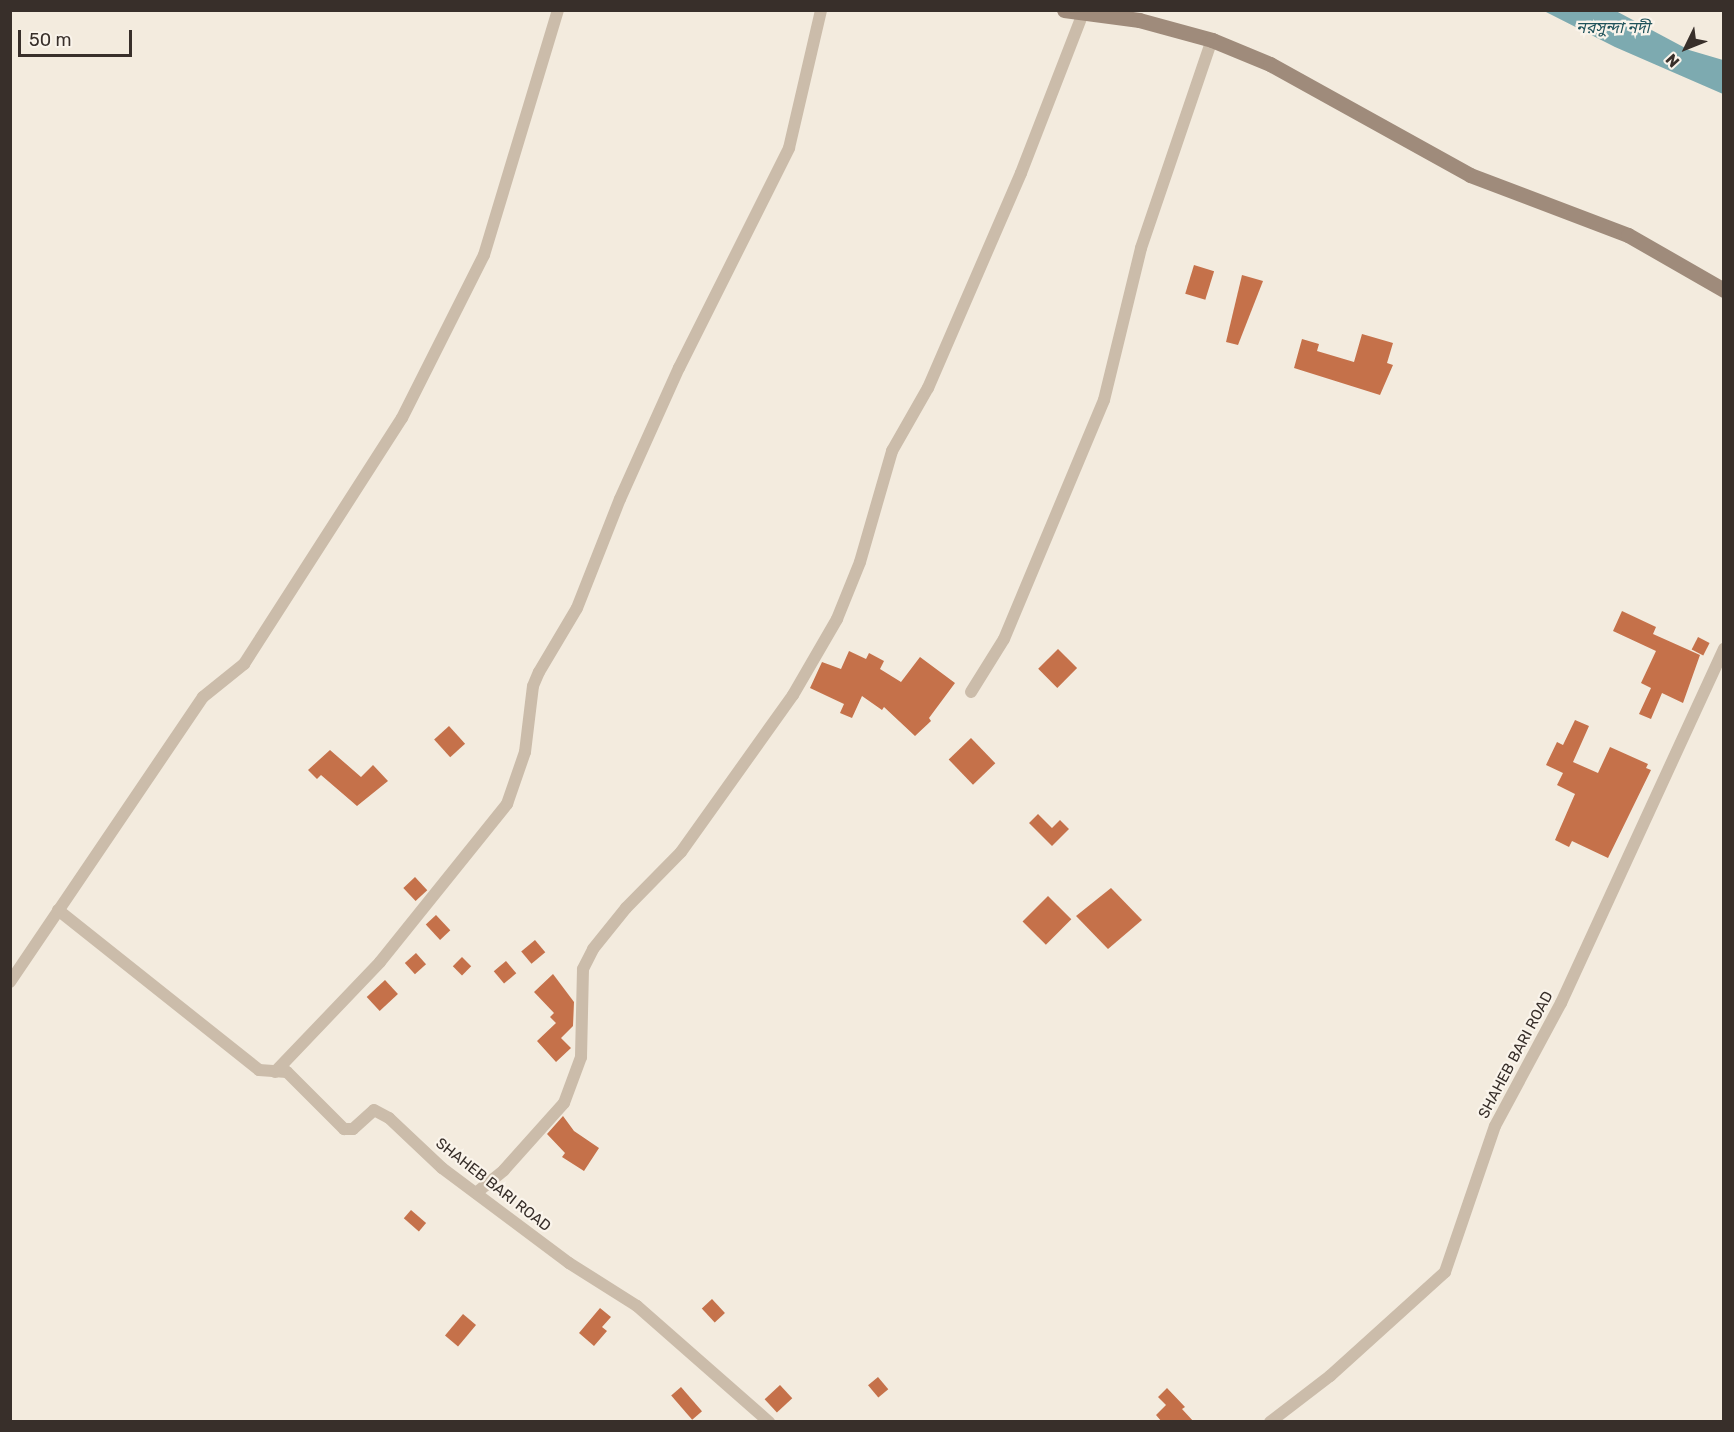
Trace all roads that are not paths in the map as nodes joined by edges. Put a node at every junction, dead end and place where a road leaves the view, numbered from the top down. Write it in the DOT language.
graph roads {
  1 [pos="558,10"];
  2 [pos="821,10"];
  3 [pos="1064,10"];
  4 [pos="1083,13"];
  5 [pos="1212,40"];
  6 [pos="1724,290"];
  7 [pos="1724,649"];
  8 [pos="971,692"];
  9 [pos="58,910"];
  10 [pos="10,982"];
  11 [pos="275,1072"];
  12 [pos="476,1193"];
  13 [pos="769,1422"];
  14 [pos="1270,1422"];
  1 -- 9 [label="street"];
  2 -- 11 [label="street"];
  3 -- 4 [label="street"];
  4 -- 5 [label="street"];
  4 -- 12 [label="street"];
  5 -- 6 [label="street"];
  5 -- 8 [label="street"];
  7 -- 14 [label="street, SHAHEB BARI ROAD"];
  9 -- 10 [label="street"];
  9 -- 11 [label="street, SHAHEB BARI ROAD"];
  11 -- 12 [label="street, SHAHEB BARI ROAD"];
  12 -- 13 [label="street, SHAHEB BARI ROAD"];
}
